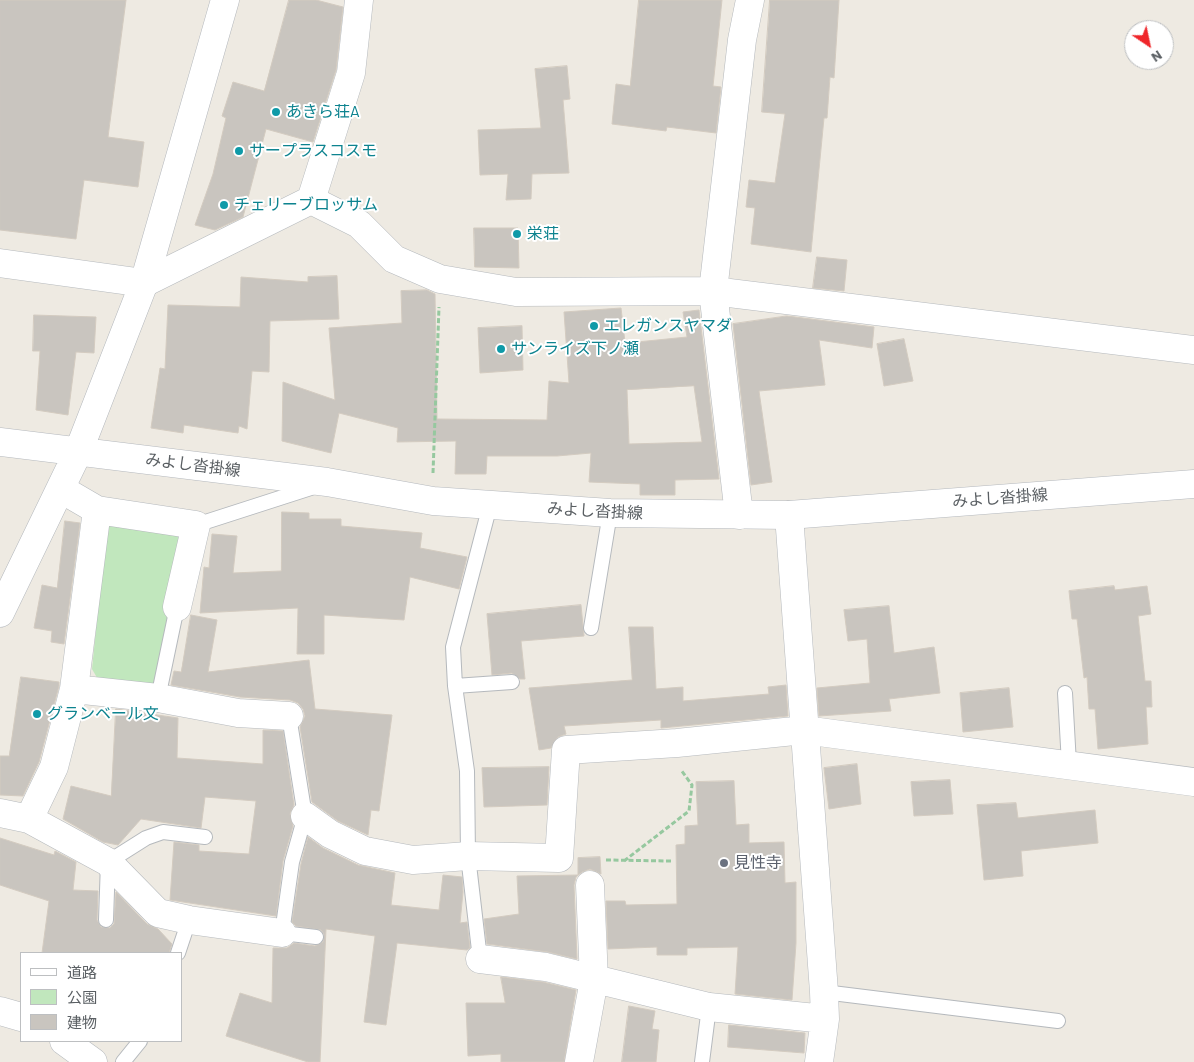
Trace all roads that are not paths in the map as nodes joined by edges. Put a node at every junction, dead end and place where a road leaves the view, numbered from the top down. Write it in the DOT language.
graph roads {
  1 [pos="225,0"];
  2 [pos="359,0"];
  3 [pos="750,0"];
  4 [pos="311,200"];
  5 [pos="0,263"];
  6 [pos="144,283"];
  7 [pos="712,291"];
  8 [pos="1194,350"];
  9 [pos="0,442"];
  10 [pos="79,450"];
  11 [pos="326,482"];
  12 [pos="1194,484"];
  13 [pos="61,489"];
  14 [pos="490,505"];
  15 [pos="97,510"];
  16 [pos="610,513"];
  17 [pos="789,514"];
  18 [pos="739,515"];
  19 [pos="196,525"];
  20 [pos="176,607"];
  21 [pos="0,613"];
  22 [pos="591,628"];
  23 [pos="512,682"];
  24 [pos="455,686"];
  25 [pos="74,689"];
  26 [pos="1065,693"];
  27 [pos="158,698"];
  28 [pos="289,716"];
  29 [pos="804,730"];
  30 [pos="1069,764"];
  31 [pos="1194,782"];
  32 [pos="0,813"];
  33 [pos="305,816"];
  34 [pos="29,819"];
  35 [pos="204,837"];
  36 [pos="468,856"];
  37 [pos="108,862"];
  38 [pos="590,885"];
  39 [pos="106,920"];
  40 [pos="189,920"];
  41 [pos="282,933"];
  42 [pos="316,938"];
  43 [pos="178,952"];
  44 [pos="480,959"];
  45 [pos="594,980"];
  46 [pos="824,992"];
  47 [pos="709,1006"];
  48 [pos="0,1011"];
  49 [pos="20,1017"];
  50 [pos="824,1019"];
  51 [pos="1058,1021"];
  52 [pos="139,1042"];
  53 [pos="124,1062"];
  54 [pos="579,1062"];
  55 [pos="702,1062"];
  56 [pos="819,1062"];
  1 -- 6 [label="street"];
  2 -- 4 [label="street"];
  3 -- 7 [label="street"];
  4 -- 6 [label="street"];
  4 -- 7 [label="street"];
  5 -- 6 [label="street"];
  6 -- 10 [label="street"];
  7 -- 8 [label="street"];
  7 -- 18 [label="street"];
  9 -- 10 [label="street, みよし沓掛線"];
  10 -- 11 [label="street, みよし沓掛線"];
  10 -- 13 [label="street"];
  11 -- 14 [label="street, みよし沓掛線"];
  11 -- 19 [label="lane"];
  12 -- 17 [label="street, みよし沓掛線"];
  13 -- 15 [label="street"];
  13 -- 21 [label="street"];
  14 -- 16 [label="street, みよし沓掛線"];
  14 -- 24 [label="lane"];
  15 -- 19 [label="street"];
  15 -- 25 [label="street"];
  16 -- 18 [label="street, みよし沓掛線"];
  16 -- 22 [label="lane"];
  17 -- 18 [label="street, みよし沓掛線"];
  17 -- 29 [label="street"];
  19 -- 20 [label="street"];
  20 -- 27 [label="lane"];
  23 -- 24 [label="lane"];
  24 -- 36 [label="lane"];
  25 -- 27 [label="street"];
  25 -- 34 [label="street"];
  26 -- 30 [label="lane"];
  27 -- 28 [label="street"];
  28 -- 33 [label="lane"];
  29 -- 30 [label="street"];
  29 -- 36 [label="street"];
  29 -- 46 [label="street"];
  30 -- 31 [label="street"];
  32 -- 34 [label="street"];
  33 -- 36 [label="street"];
  33 -- 41 [label="lane"];
  34 -- 37 [label="street"];
  35 -- 37 [label="lane"];
  36 -- 44 [label="lane"];
  37 -- 39 [label="lane"];
  37 -- 40 [label="street"];
  38 -- 45 [label="street"];
  40 -- 41 [label="street"];
  40 -- 43 [label="lane"];
  41 -- 42 [label="lane"];
  44 -- 45 [label="street"];
  45 -- 47 [label="street"];
  45 -- 54 [label="street"];
  46 -- 50 [label="street"];
  46 -- 51 [label="lane"];
  47 -- 50 [label="street"];
  47 -- 55 [label="lane"];
  48 -- 49 [label="street"];
  50 -- 56 [label="street"];
  52 -- 53 [label="lane"];
}
